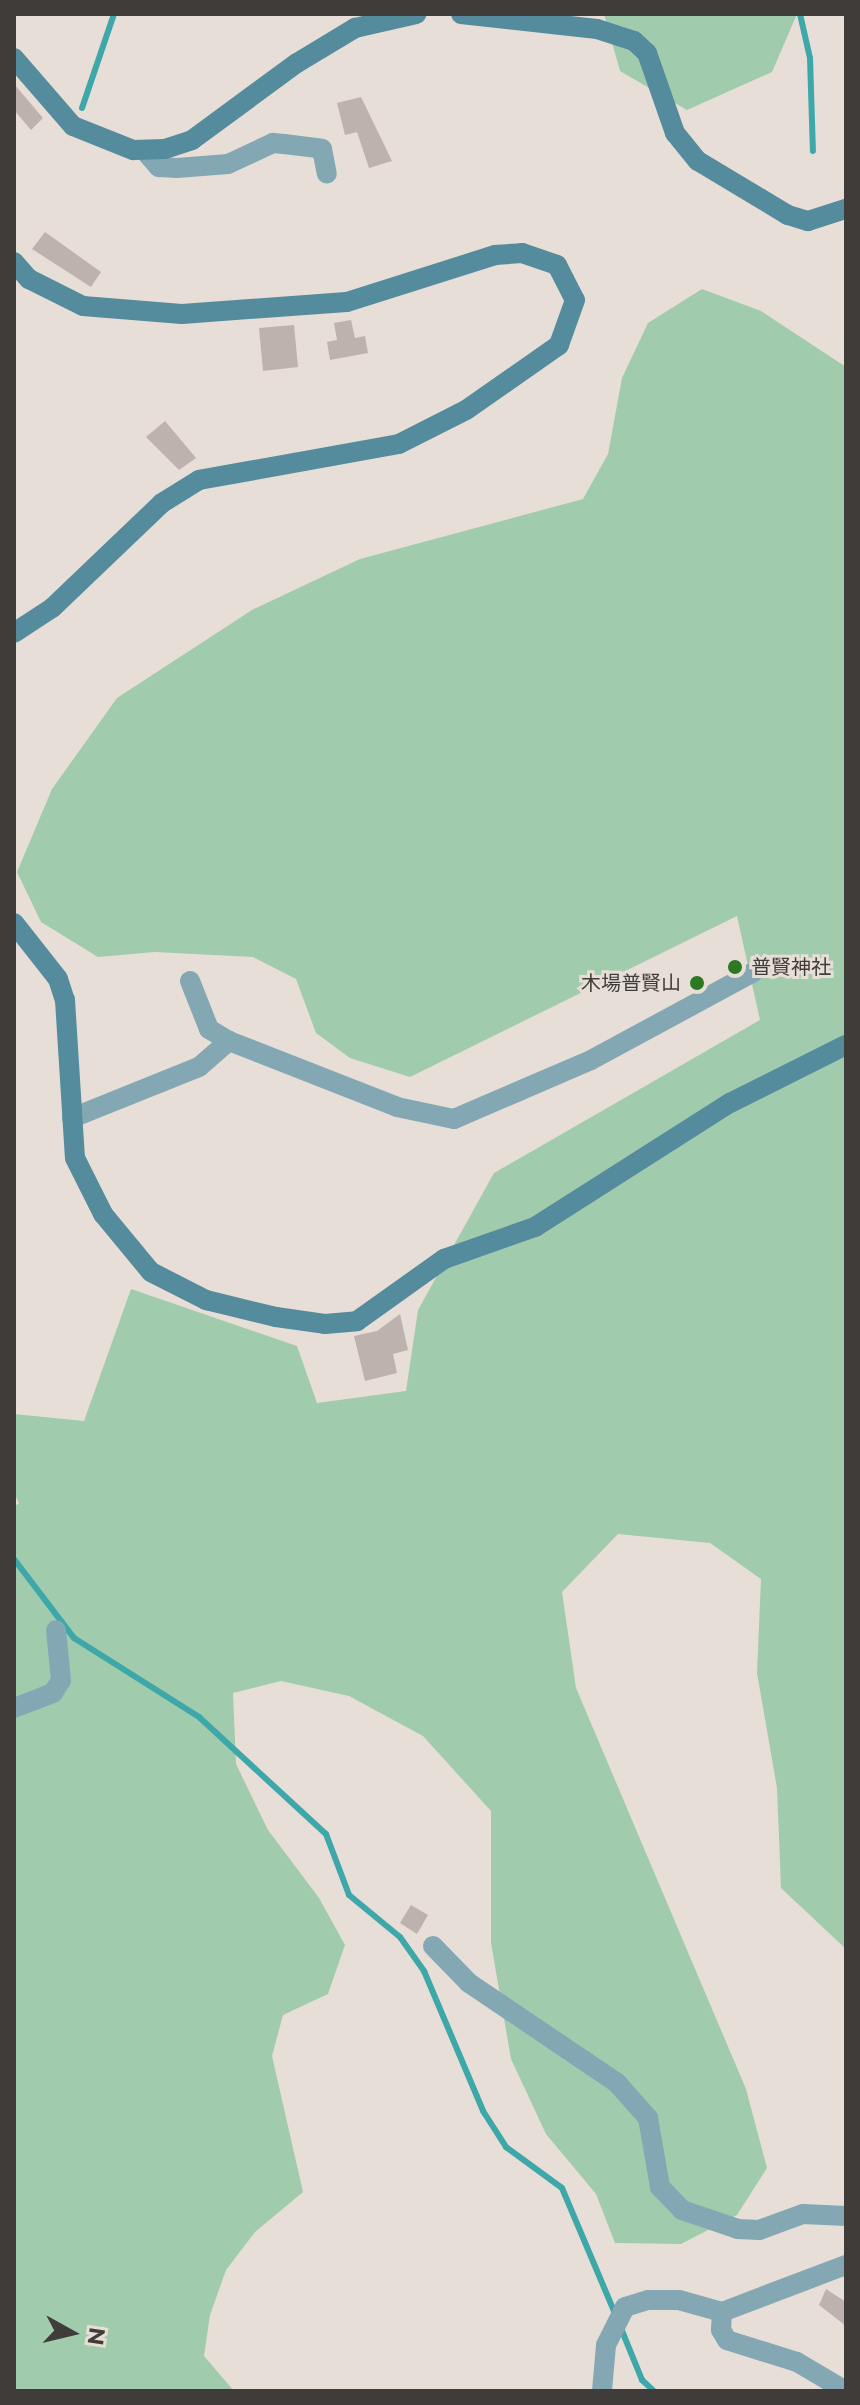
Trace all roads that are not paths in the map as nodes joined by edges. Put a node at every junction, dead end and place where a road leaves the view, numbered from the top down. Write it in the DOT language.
graph roads {
  1 [pos="416,14"];
  2 [pos="461,14"];
  3 [pos="14,58"];
  4 [pos="144,150"];
  5 [pos="327,174"];
  6 [pos="846,209"];
  7 [pos="14,262"];
  8 [pos="14,633"];
  9 [pos="14,923"];
  10 [pos="754,972"];
  11 [pos="190,981"];
  12 [pos="229,1041"];
  13 [pos="846,1045"];
  14 [pos="72,1118"];
  15 [pos="56,1630"];
  16 [pos="14,1708"];
  17 [pos="433,1946"];
  18 [pos="846,2216"];
  19 [pos="846,2265"];
  20 [pos="722,2312"];
  21 [pos="602,2391"];
  22 [pos="846,2391"];
  1 -- 4 [label="street"];
  2 -- 6 [label="street"];
  3 -- 4 [label="street"];
  4 -- 5 [label="street"];
  7 -- 8 [label="street"];
  9 -- 14 [label="street"];
  10 -- 12 [label="street"];
  11 -- 12 [label="street"];
  12 -- 14 [label="street"];
  13 -- 14 [label="street"];
  15 -- 16 [label="street"];
  17 -- 18 [label="street"];
  19 -- 20 [label="street"];
  20 -- 21 [label="street"];
  20 -- 22 [label="street"];
}
